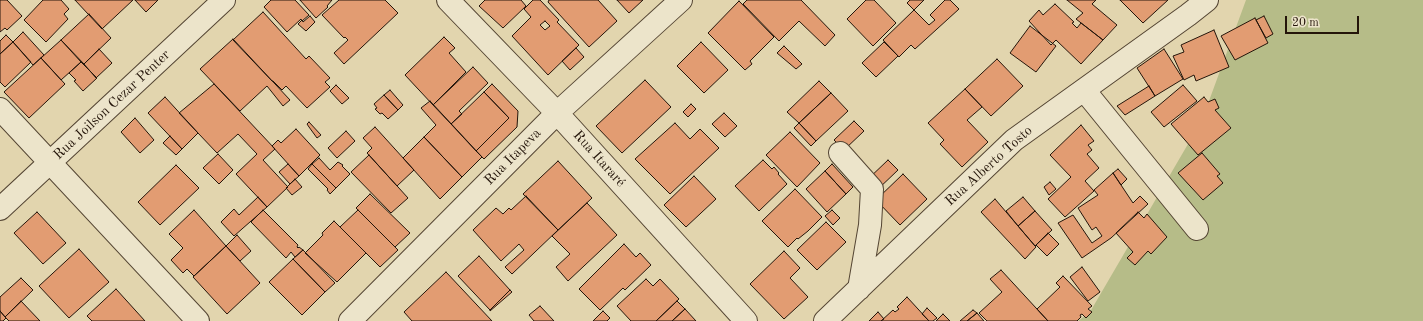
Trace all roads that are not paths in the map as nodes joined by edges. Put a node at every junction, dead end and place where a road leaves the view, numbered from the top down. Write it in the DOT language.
graph roads {
  1 [pos="224,0"];
  2 [pos="448,0"];
  3 [pos="681,0"];
  4 [pos="1207,0"];
  5 [pos="1084,90"];
  6 [pos="0,108"];
  7 [pos="557,113"];
  8 [pos="840,153"];
  9 [pos="50,163"];
  10 [pos="0,209"];
  11 [pos="1198,229"];
  12 [pos="859,289"];
  13 [pos="198,321"];
  14 [pos="350,321"];
  15 [pos="746,321"];
  16 [pos="825,321"];
  1 -- 9 [label="street, Rua Joilson Cezar Penter"];
  2 -- 7 [label="street, Rua Itararé"];
  3 -- 7 [label="street, Rua Itapeva"];
  4 -- 5 [label="street, Rua Alberto Tosto"];
  5 -- 11 [label="street"];
  5 -- 12 [label="street, Rua Alberto Tosto"];
  6 -- 9 [label="street"];
  7 -- 14 [label="street, Rua Itapeva"];
  7 -- 15 [label="street, Rua Itararé"];
  8 -- 12 [label="street"];
  9 -- 10 [label="street, Rua Joilson Cezar Penter"];
  9 -- 13 [label="street"];
  12 -- 16 [label="street, Rua Alberto Tosto"];
}
